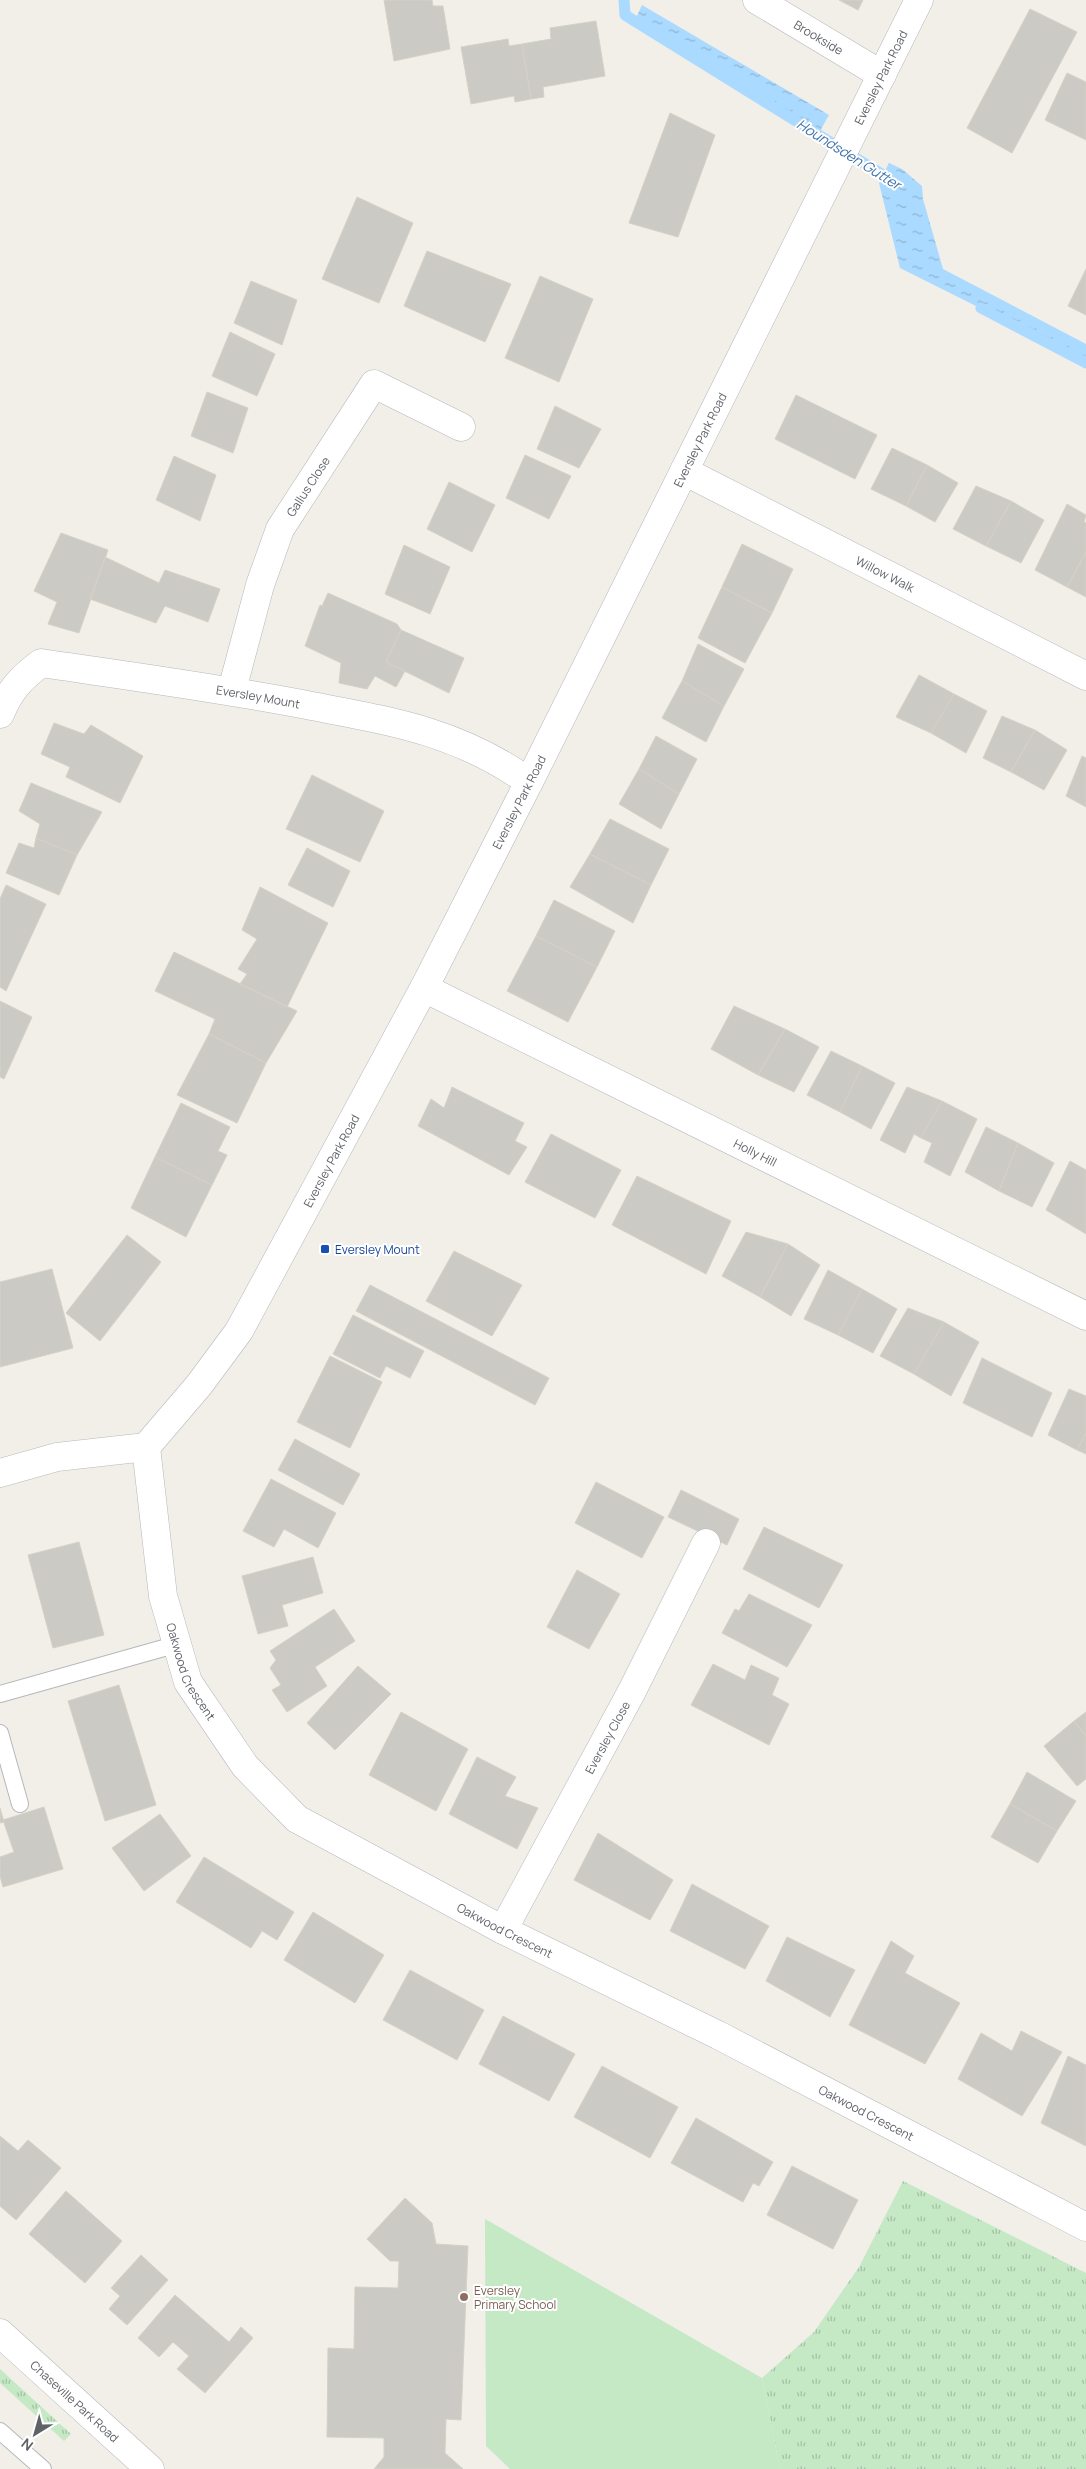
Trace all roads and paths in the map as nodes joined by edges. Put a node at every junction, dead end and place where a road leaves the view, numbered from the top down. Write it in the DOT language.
graph roads {
  1 [pos="757,0"];
  2 [pos="919,0"];
  3 [pos="882,75"];
  4 [pos="461,427"];
  5 [pos="684,471"];
  6 [pos="1086,676"];
  7 [pos="232,690"];
  8 [pos="0,714"];
  9 [pos="529,782"];
  10 [pos="424,988"];
  11 [pos="1086,1316"];
  12 [pos="146,1447"];
  13 [pos="0,1473"];
  14 [pos="706,1543"];
  15 [pos="178,1644"];
  16 [pos="0,1694"];
  17 [pos="0,1733"];
  18 [pos="20,1804"];
  19 [pos="503,1930"];
  20 [pos="1086,2227"];
  21 [pos="0,2333"];
  22 [pos="0,2430"];
  23 [pos="43,2469"];
  24 [pos="150,2469"];
  1 -- 3 [label="street, Brookside"];
  2 -- 3 [label="street, Eversley Park Road"];
  3 -- 5 [label="street, Eversley Park Road"];
  4 -- 7 [label="street, Gallus Close"];
  5 -- 6 [label="street, Willow Walk"];
  5 -- 9 [label="street, Eversley Park Road"];
  7 -- 8 [label="street, Eversley Mount"];
  7 -- 9 [label="street, Eversley Mount"];
  9 -- 10 [label="street, Eversley Park Road"];
  10 -- 11 [label="street, Holly Hill"];
  10 -- 12 [label="street, Eversley Park Road"];
  12 -- 13 [label="street"];
  12 -- 15 [label="street, Oakwood Crescent"];
  14 -- 19 [label="street, Eversley Close"];
  15 -- 16 [label="lane"];
  15 -- 19 [label="street, Oakwood Crescent"];
  17 -- 18 [label="lane"];
  19 -- 20 [label="street, Oakwood Crescent"];
  21 -- 24 [label="street, Chaseville Park Road"];
  22 -- 23 [label="lane"];
}
